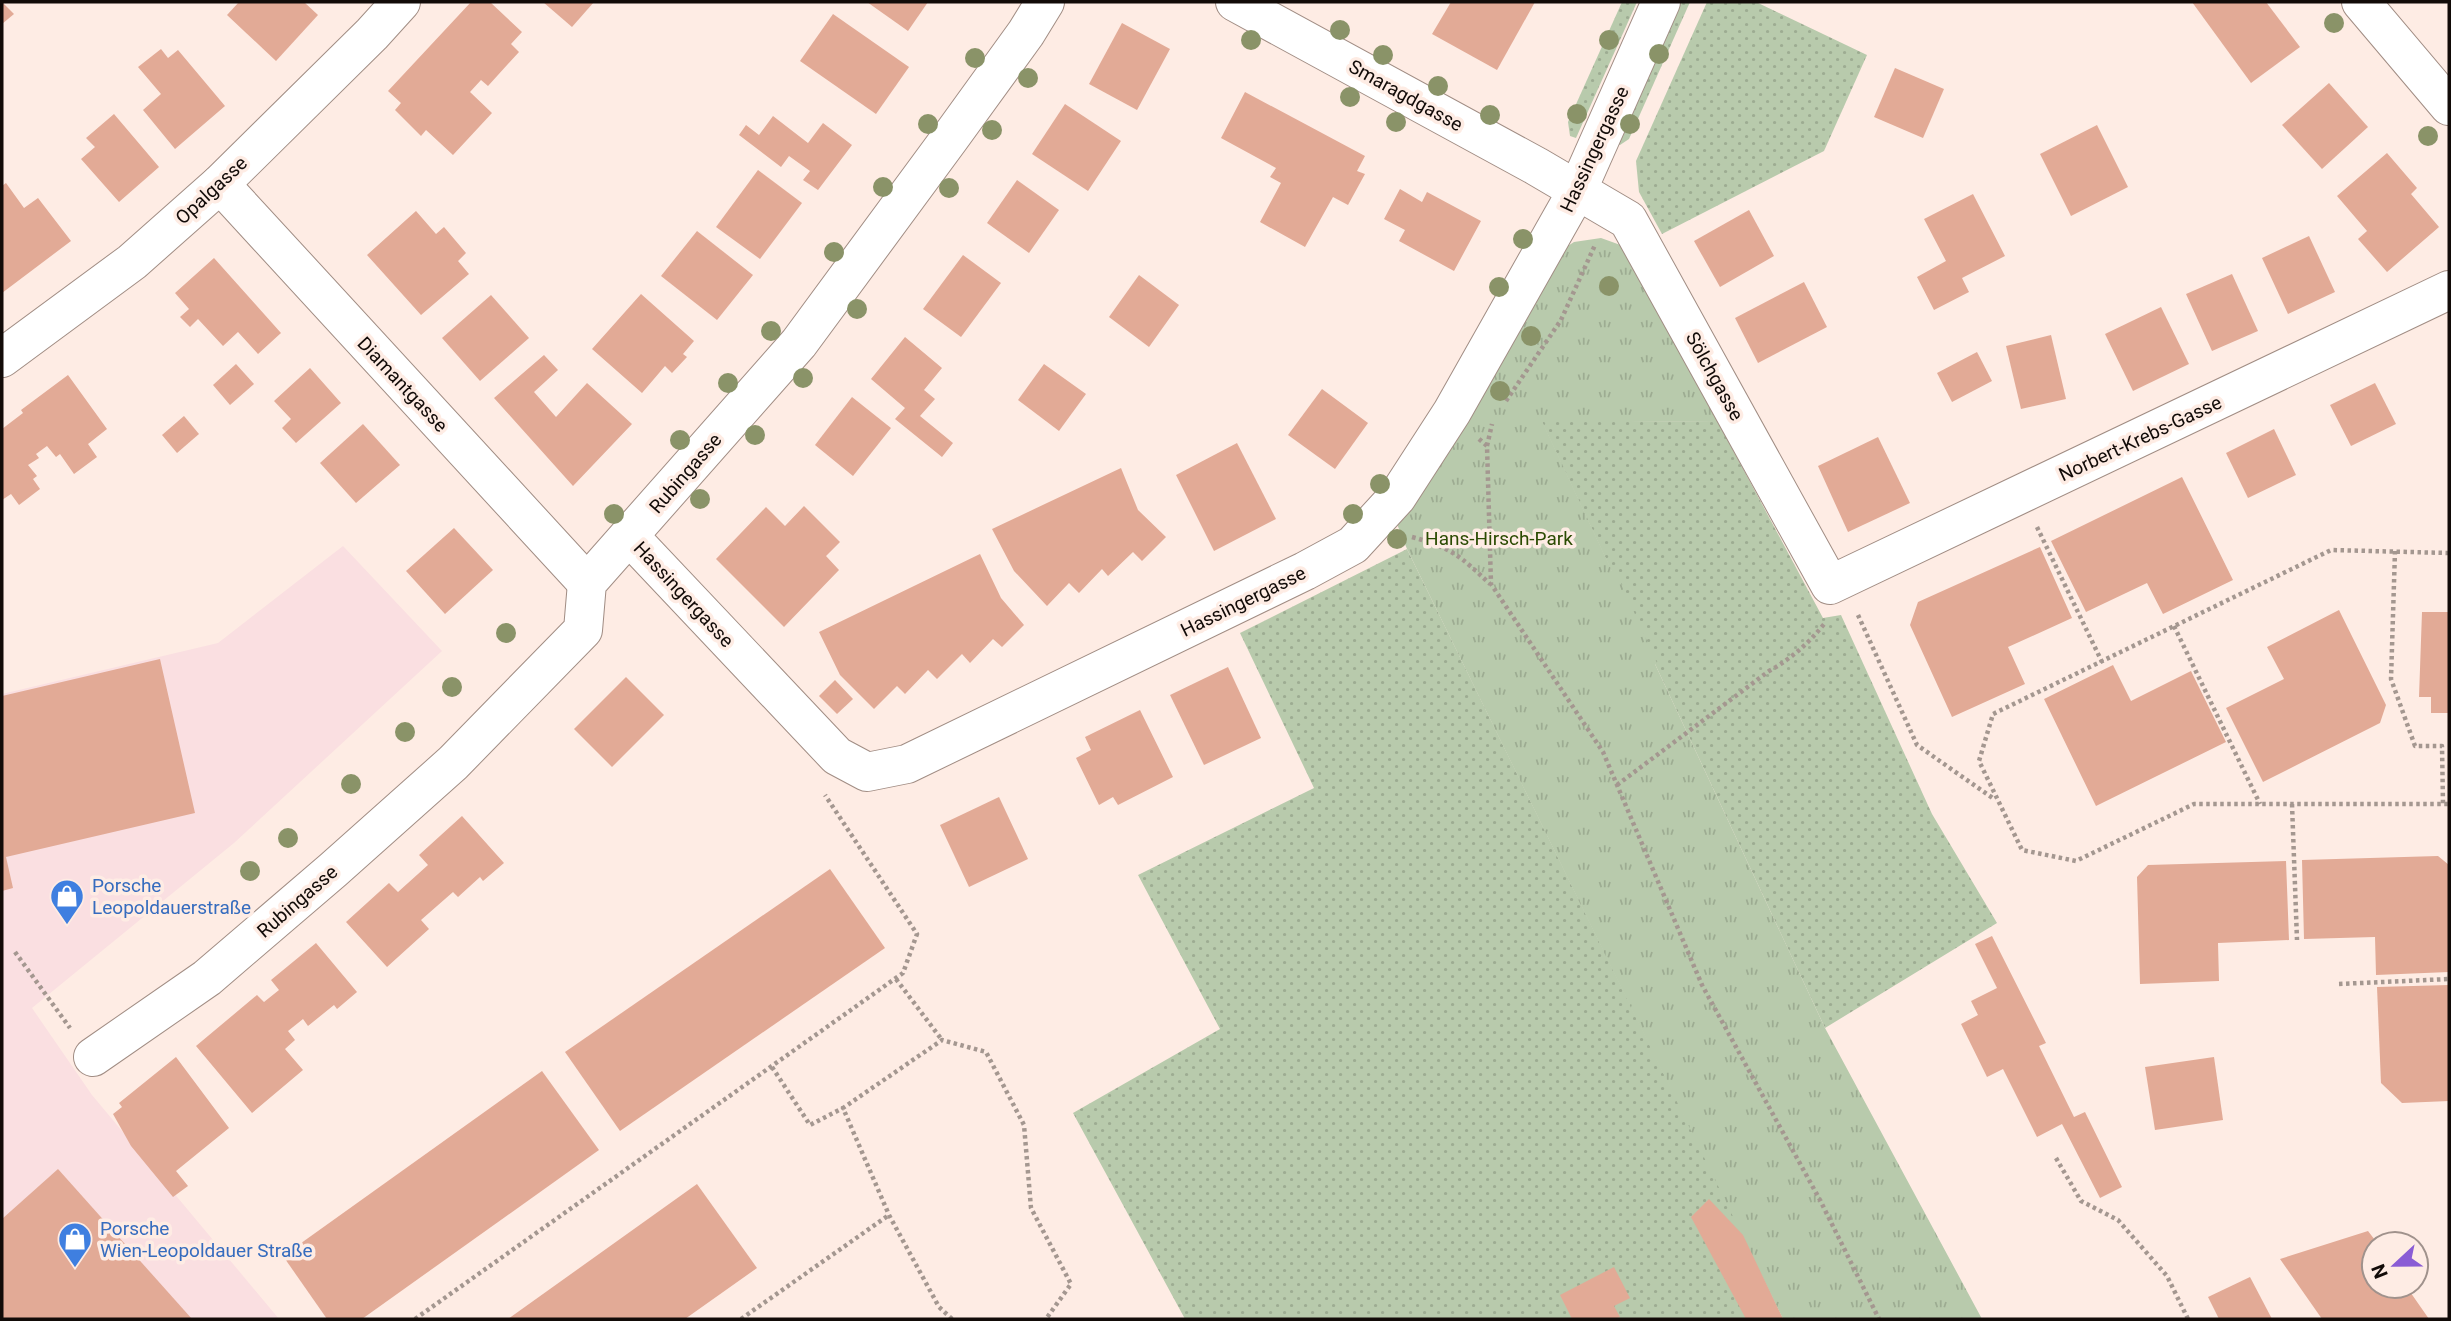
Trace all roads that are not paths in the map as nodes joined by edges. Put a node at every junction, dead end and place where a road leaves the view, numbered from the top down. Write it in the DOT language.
graph roads {
  1 [pos="401,2"];
  2 [pos="1045,2"];
  3 [pos="1235,2"];
  4 [pos="1661,2"];
  5 [pos="2361,2"];
  6 [pos="2449,106"];
  7 [pos="219,184"];
  8 [pos="1577,189"];
  9 [pos="2449,290"];
  10 [pos="2,358"];
  11 [pos="630,537"];
  12 [pos="587,583"];
  13 [pos="1828,603"];
  14 [pos="93,1058"];
  1 -- 7 [label="street, Opalgasse"];
  2 -- 11 [label="street, Rubingasse"];
  3 -- 8 [label="street, Smaragdgasse"];
  4 -- 8 [label="street, Hassingergasse"];
  5 -- 6 [label="street"];
  7 -- 10 [label="street, Opalgasse"];
  7 -- 12 [label="street, Diamantgasse"];
  8 -- 11 [label="street, Hassingergasse"];
  8 -- 13 [label="street, Sölchgasse"];
  9 -- 13 [label="street, Norbert-Krebs-Gasse"];
  11 -- 12 [label="street, Rubingasse"];
  12 -- 14 [label="street, Rubingasse"];
}
